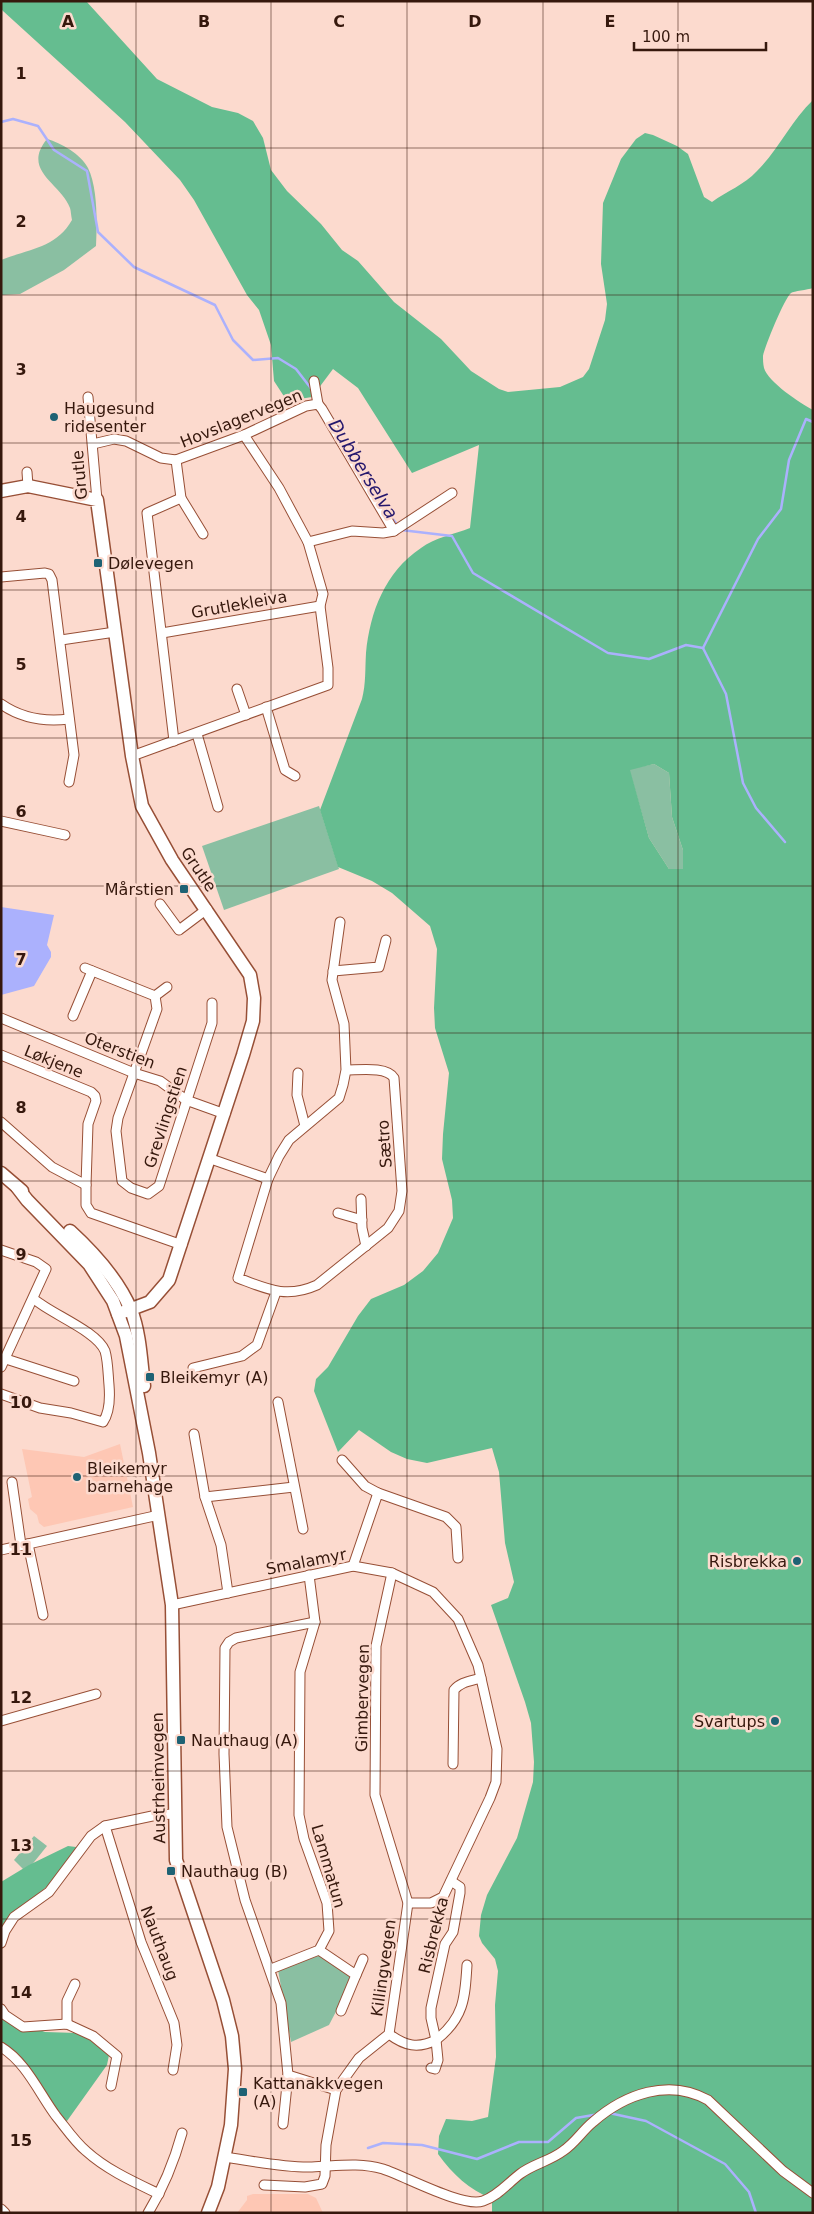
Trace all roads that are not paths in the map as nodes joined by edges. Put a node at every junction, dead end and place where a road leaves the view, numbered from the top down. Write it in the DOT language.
graph roads {
  1 [pos="314,381"];
  2 [pos="88,396"];
  3 [pos="318,404"];
  4 [pos="244,435"];
  5 [pos="92,444"];
  6 [pos="176,460"];
  7 [pos="27,472"];
  8 [pos="28,486"];
  9 [pos="1,491"];
  10 [pos="452,493"];
  11 [pos="182,498"];
  12 [pos="97,500"];
  13 [pos="394,531"];
  14 [pos="203,534"];
  15 [pos="308,542"];
  16 [pos="1,578"];
  17 [pos="320,606"];
  18 [pos="115,632"];
  19 [pos="162,633"];
  20 [pos="61,640"];
  21 [pos="237,689"];
  22 [pos="1,704"];
  23 [pos="266,708"];
  24 [pos="246,715"];
  25 [pos="69,719"];
  26 [pos="197,734"];
  27 [pos="174,741"];
  28 [pos="132,756"];
  29 [pos="295,776"];
  30 [pos="69,782"];
  31 [pos="218,807"];
  32 [pos="1,821"];
  33 [pos="65,834"];
  34 [pos="160,904"];
  35 [pos="207,909"];
  36 [pos="340,922"];
  37 [pos="386,940"];
  38 [pos="332,971"];
  39 [pos="167,987"];
  40 [pos="155,996"];
  41 [pos="212,1004"];
  42 [pos="73,1016"];
  43 [pos="1,1018"];
  44 [pos="1,1055"];
  45 [pos="346,1070"];
  46 [pos="134,1073"];
  47 [pos="298,1073"];
  48 [pos="186,1100"];
  49 [pos="225,1114"];
  50 [pos="1,1122"];
  51 [pos="305,1126"];
  52 [pos="210,1159"];
  53 [pos="1,1173"];
  54 [pos="268,1179"];
  55 [pos="86,1184"];
  56 [pos="17,1187"];
  57 [pos="361,1199"];
  58 [pos="338,1213"];
  59 [pos="362,1220"];
  60 [pos="182,1245"];
  61 [pos="366,1246"];
  62 [pos="1,1250"];
  63 [pos="276,1292"];
  64 [pos="34,1299"];
  65 [pos="131,1310"];
  66 [pos="118,1314"];
  67 [pos="4,1363"];
  68 [pos="193,1368"];
  69 [pos="74,1381"];
  70 [pos="1,1394"];
  71 [pos="278,1402"];
  72 [pos="194,1434"];
  73 [pos="149,1453"];
  74 [pos="342,1460"];
  75 [pos="12,1482"];
  76 [pos="294,1487"];
  77 [pos="378,1493"];
  78 [pos="205,1496"];
  79 [pos="159,1515"];
  80 [pos="303,1529"];
  81 [pos="25,1545"];
  82 [pos="1,1550"];
  83 [pos="458,1558"];
  84 [pos="352,1566"];
  85 [pos="392,1573"];
  86 [pos="309,1575"];
  87 [pos="228,1593"];
  88 [pos="172,1605"];
  89 [pos="43,1615"];
  90 [pos="315,1622"];
  91 [pos="481,1678"];
  92 [pos="96,1694"];
  93 [pos="1,1721"];
  94 [pos="453,1764"];
  95 [pos="493,1790"];
  96 [pos="375,1795"];
  97 [pos="174,1814"];
  98 [pos="105,1826"];
  99 [pos="451,1881"];
  100 [pos="408,1903"];
  101 [pos="1,1943"];
  102 [pos="319,1950"];
  103 [pos="363,1959"];
  104 [pos="467,1965"];
  105 [pos="270,1969"];
  106 [pos="356,1976"];
  107 [pos="75,1984"];
  108 [pos="1,2009"];
  109 [pos="341,2011"];
  110 [pos="66,2024"];
  111 [pos="389,2034"];
  112 [pos="436,2040"];
  113 [pos="1,2047"];
  114 [pos="431,2068"];
  115 [pos="173,2070"];
  116 [pos="288,2075"];
  117 [pos="111,2086"];
  118 [pos="336,2090"];
  119 [pos="283,2124"];
  120 [pos="182,2133"];
  121 [pos="225,2157"];
  122 [pos="324,2165"];
  123 [pos="264,2185"];
  124 [pos="813,2192"];
  125 [pos="159,2194"];
  126 [pos="1,2208"];
  127 [pos="5,2213"];
  128 [pos="148,2213"];
  129 [pos="208,2213"];
  1 -- 3 [label="street, Hovslagervegen"];
  2 -- 5 [label="street, Grutle"];
  3 -- 4 [label="street, Hovslagervegen"];
  3 -- 13 [label="street, Hovslagervegen"];
  4 -- 6 [label="street, Hovslagervegen"];
  4 -- 15 [label="street"];
  5 -- 6 [label="street, Hovslagervegen"];
  5 -- 12 [label="street, Grutle"];
  6 -- 11 [label="street, Hovslagervegen"];
  7 -- 8 [label="street"];
  8 -- 9 [label="main road"];
  8 -- 12 [label="main road"];
  10 -- 13 [label="street"];
  11 -- 14 [label="street, Hovslagervegen"];
  11 -- 19 [label="street"];
  12 -- 18 [label="main road, Grutle"];
  13 -- 15 [label="street"];
  15 -- 17 [label="street"];
  16 -- 20 [label="street"];
  17 -- 19 [label="street, Grutlekleiva"];
  17 -- 23 [label="street"];
  18 -- 20 [label="street"];
  18 -- 28 [label="main road, Grutle"];
  19 -- 27 [label="street"];
  20 -- 25 [label="street"];
  21 -- 24 [label="street"];
  22 -- 25 [label="street"];
  23 -- 24 [label="street"];
  23 -- 29 [label="street"];
  24 -- 26 [label="street"];
  25 -- 30 [label="street"];
  26 -- 27 [label="street"];
  26 -- 31 [label="street"];
  27 -- 28 [label="street"];
  28 -- 35 [label="main road, Grutle"];
  32 -- 33 [label="street"];
  34 -- 35 [label="street"];
  35 -- 49 [label="main road, Grutle"];
  36 -- 38 [label="street, Sætro"];
  37 -- 38 [label="street"];
  38 -- 45 [label="street, Sætro"];
  39 -- 40 [label="street"];
  40 -- 42 [label="street"];
  40 -- 46 [label="street, Grevlingstien"];
  41 -- 48 [label="street, Grevlingstien"];
  43 -- 46 [label="street, Oterstien"];
  44 -- 55 [label="street, Løkjene"];
  45 -- 51 [label="street, Sætro"];
  45 -- 61 [label="street, Sætro"];
  46 -- 48 [label="street, Oterstien"];
  46 -- 48 [label="street, Grevlingstien"];
  47 -- 51 [label="street"];
  48 -- 49 [label="street, Oterstien"];
  49 -- 52 [label="main road, Grutle"];
  50 -- 55 [label="street"];
  51 -- 54 [label="street, Sætro"];
  52 -- 54 [label="street"];
  52 -- 60 [label="main road, Grutle"];
  53 -- 56 [label="main road, Austrheimvegen"];
  54 -- 63 [label="street, Sætro"];
  55 -- 60 [label="street, Løkjene"];
  56 -- 65 [label="main road, Austrheimvegen"];
  56 -- 66 [label="main road, Austrheimvegen"];
  57 -- 59 [label="street"];
  58 -- 59 [label="street"];
  59 -- 61 [label="street"];
  60 -- 65 [label="main road, Grutle"];
  61 -- 63 [label="street, Sætro"];
  62 -- 64 [label="street"];
  63 -- 68 [label="street"];
  64 -- 67 [label="street"];
  64 -- 70 [label="street"];
  65 -- 66 [label="main road, Grutle"];
  65 -- 73 [label="main road, Austrheimvegen"];
  66 -- 73 [label="main road, Austrheimvegen"];
  67 -- 69 [label="street"];
  71 -- 76 [label="street"];
  72 -- 78 [label="street"];
  73 -- 79 [label="main road, Austrheimvegen"];
  74 -- 77 [label="street"];
  75 -- 81 [label="street"];
  76 -- 78 [label="street"];
  76 -- 80 [label="street"];
  77 -- 83 [label="street"];
  77 -- 84 [label="street"];
  78 -- 87 [label="street"];
  79 -- 81 [label="street"];
  79 -- 88 [label="main road, Austrheimvegen"];
  81 -- 82 [label="street"];
  81 -- 89 [label="street"];
  84 -- 85 [label="street, Smalamyr"];
  84 -- 86 [label="street, Smalamyr"];
  85 -- 91 [label="street, Smalamyr"];
  85 -- 96 [label="street, Gimbervegen"];
  86 -- 87 [label="street, Smalamyr"];
  86 -- 90 [label="street"];
  87 -- 88 [label="street, Smalamyr"];
  88 -- 97 [label="main road, Austrheimvegen"];
  90 -- 102 [label="street, Lammatun"];
  90 -- 105 [label="street"];
  91 -- 94 [label="street"];
  91 -- 95 [label="street, Smalamyr"];
  92 -- 93 [label="street"];
  95 -- 99 [label="street, Risbrekka"];
  96 -- 100 [label="street, Killingvegen"];
  97 -- 98 [label="street"];
  97 -- 121 [label="main road, Austrheimvegen"];
  98 -- 101 [label="street"];
  98 -- 115 [label="street, Nauthaug"];
  99 -- 100 [label="street, Killingvegen"];
  99 -- 112 [label="street, Risbrekka"];
  100 -- 111 [label="street, Killingvegen"];
  102 -- 105 [label="street"];
  102 -- 106 [label="street"];
  103 -- 106 [label="street"];
  104 -- 112 [label="street"];
  105 -- 116 [label="street"];
  106 -- 109 [label="street"];
  107 -- 110 [label="street"];
  108 -- 110 [label="street"];
  110 -- 117 [label="street"];
  111 -- 112 [label="street"];
  111 -- 118 [label="street, Killingvegen"];
  112 -- 114 [label="street, Risbrekka"];
  113 -- 125 [label="street"];
  116 -- 118 [label="street"];
  116 -- 119 [label="street"];
  118 -- 122 [label="street, Killingvegen"];
  120 -- 125 [label="street"];
  121 -- 122 [label="street"];
  121 -- 129 [label="main road, Austrheimvegen"];
  122 -- 123 [label="street, Killingvegen"];
  122 -- 124 [label="street"];
  125 -- 128 [label="street"];
  126 -- 127 [label="street"];
}
